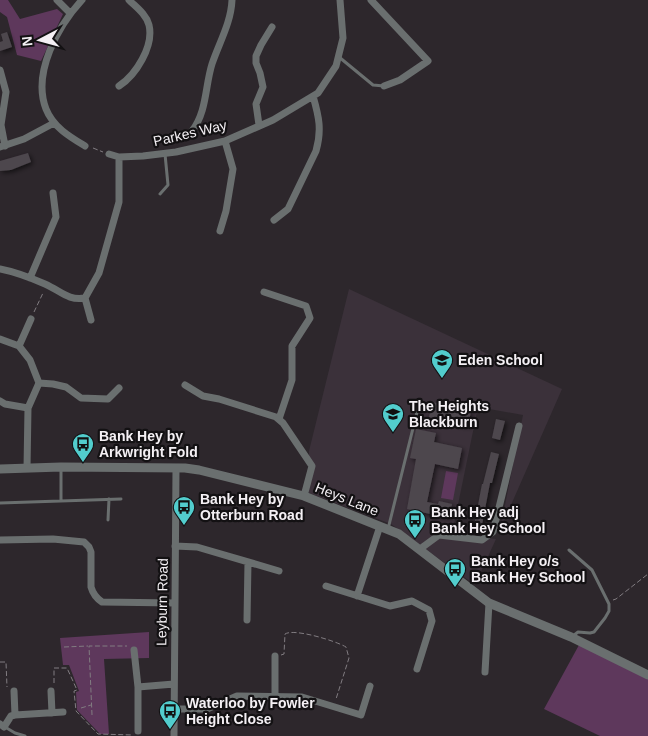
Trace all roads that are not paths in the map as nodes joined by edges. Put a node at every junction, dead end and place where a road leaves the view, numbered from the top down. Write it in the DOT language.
graph roads {
  1 [pos="57,0"];
  2 [pos="82,0"];
  3 [pos="129,0"];
  4 [pos="232,0"];
  5 [pos="340,0"];
  6 [pos="372,0"];
  7 [pos="70,13"];
  8 [pos="272,28"];
  9 [pos="338,57"];
  10 [pos="0,70"];
  11 [pos="119,86"];
  12 [pos="384,86"];
  13 [pos="313,96"];
  14 [pos="54,122"];
  15 [pos="259,125"];
  16 [pos="192,131"];
  17 [pos="225,141"];
  18 [pos="3,146"];
  19 [pos="86,146"];
  20 [pos="164,153"];
  21 [pos="109,154"];
  22 [pos="118,157"];
  23 [pos="53,193"];
  24 [pos="160,194"];
  25 [pos="274,220"];
  26 [pos="220,231"];
  27 [pos="0,269"];
  28 [pos="30,278"];
  29 [pos="264,292"];
  30 [pos="85,298"];
  31 [pos="31,319"];
  32 [pos="91,320"];
  33 [pos="0,339"];
  34 [pos="19,346"];
  35 [pos="39,383"];
  36 [pos="185,385"];
  37 [pos="118,388"];
  38 [pos="0,401"];
  39 [pos="419,404"];
  40 [pos="28,408"];
  41 [pos="279,419"];
  42 [pos="519,426"];
  43 [pos="61,467"];
  44 [pos="27,468"];
  45 [pos="0,469"];
  46 [pos="176,469"];
  47 [pos="304,496"];
  48 [pos="109,499"];
  49 [pos="120,499"];
  50 [pos="61,501"];
  51 [pos="0,503"];
  52 [pos="108,520"];
  53 [pos="384,528"];
  54 [pos="0,540"];
  55 [pos="176,546"];
  56 [pos="420,549"];
  57 [pos="569,550"];
  58 [pos="248,562"];
  59 [pos="279,571"];
  60 [pos="326,586"];
  61 [pos="357,596"];
  62 [pos="175,603"];
  63 [pos="489,603"];
  64 [pos="247,620"];
  65 [pos="571,637"];
  66 [pos="134,650"];
  67 [pos="275,656"];
  68 [pos="417,669"];
  69 [pos="485,672"];
  70 [pos="648,675"];
  71 [pos="174,684"];
  72 [pos="138,686"];
  73 [pos="370,686"];
  74 [pos="14,691"];
  75 [pos="51,691"];
  76 [pos="275,696"];
  77 [pos="175,709"];
  78 [pos="63,712"];
  79 [pos="52,713"];
  80 [pos="15,714"];
  81 [pos="2,726"];
  82 [pos="138,731"];
  83 [pos="25,736"];
  84 [pos="174,736"];
  1 -- 7 [label="street"];
  2 -- 7 [label="street"];
  3 -- 11 [label="street"];
  4 -- 16 [label="street"];
  5 -- 9 [label="street, Parkes Way"];
  6 -- 12 [label="street"];
  7 -- 14 [label="street"];
  8 -- 15 [label="street"];
  9 -- 12 [label="lane"];
  9 -- 13 [label="street, Parkes Way"];
  10 -- 18 [label="street"];
  13 -- 15 [label="street, Parkes Way"];
  13 -- 25 [label="street"];
  14 -- 18 [label="street"];
  14 -- 19 [label="street"];
  15 -- 17 [label="street, Parkes Way"];
  17 -- 20 [label="street, Parkes Way"];
  17 -- 26 [label="street"];
  20 -- 22 [label="street, Parkes Way"];
  20 -- 24 [label="lane"];
  21 -- 22 [label="street, Parkes Way"];
  22 -- 30 [label="street"];
  23 -- 28 [label="street"];
  27 -- 28 [label="street"];
  28 -- 30 [label="street"];
  29 -- 41 [label="street"];
  30 -- 32 [label="street"];
  31 -- 34 [label="street"];
  33 -- 34 [label="street"];
  34 -- 35 [label="street"];
  35 -- 37 [label="street"];
  35 -- 40 [label="street"];
  36 -- 41 [label="street"];
  38 -- 40 [label="street"];
  39 -- 53 [label="lane"];
  40 -- 44 [label="street"];
  41 -- 47 [label="street"];
  42 -- 56 [label="street"];
  43 -- 44 [label="street, Heys Lane"];
  43 -- 46 [label="street, Heys Lane"];
  43 -- 50 [label="lane"];
  44 -- 45 [label="street, Heys Lane"];
  46 -- 47 [label="street, Heys Lane"];
  46 -- 55 [label="street, Leyburn Road"];
  47 -- 53 [label="street, Heys Lane"];
  48 -- 49 [label="lane"];
  48 -- 50 [label="lane"];
  48 -- 52 [label="lane"];
  50 -- 51 [label="lane"];
  53 -- 56 [label="street, Heys Lane"];
  53 -- 61 [label="street"];
  54 -- 62 [label="street"];
  55 -- 58 [label="street"];
  55 -- 62 [label="street, Leyburn Road"];
  56 -- 63 [label="street, Heys Lane"];
  57 -- 65 [label="lane"];
  58 -- 59 [label="street"];
  58 -- 64 [label="street"];
  60 -- 61 [label="street"];
  61 -- 68 [label="street"];
  62 -- 71 [label="street, Leyburn Road"];
  63 -- 65 [label="street, Heys Lane"];
  63 -- 69 [label="street"];
  65 -- 70 [label="street, Heys Lane"];
  66 -- 72 [label="street"];
  67 -- 76 [label="street"];
  71 -- 72 [label="street"];
  71 -- 77 [label="street, Leyburn Road"];
  72 -- 82 [label="street"];
  73 -- 76 [label="street"];
  74 -- 80 [label="street"];
  75 -- 79 [label="street"];
  76 -- 77 [label="street"];
  77 -- 84 [label="street, Leyburn Road"];
  78 -- 79 [label="street"];
  79 -- 80 [label="street"];
  80 -- 81 [label="street"];
  81 -- 83 [label="lane"];
}
